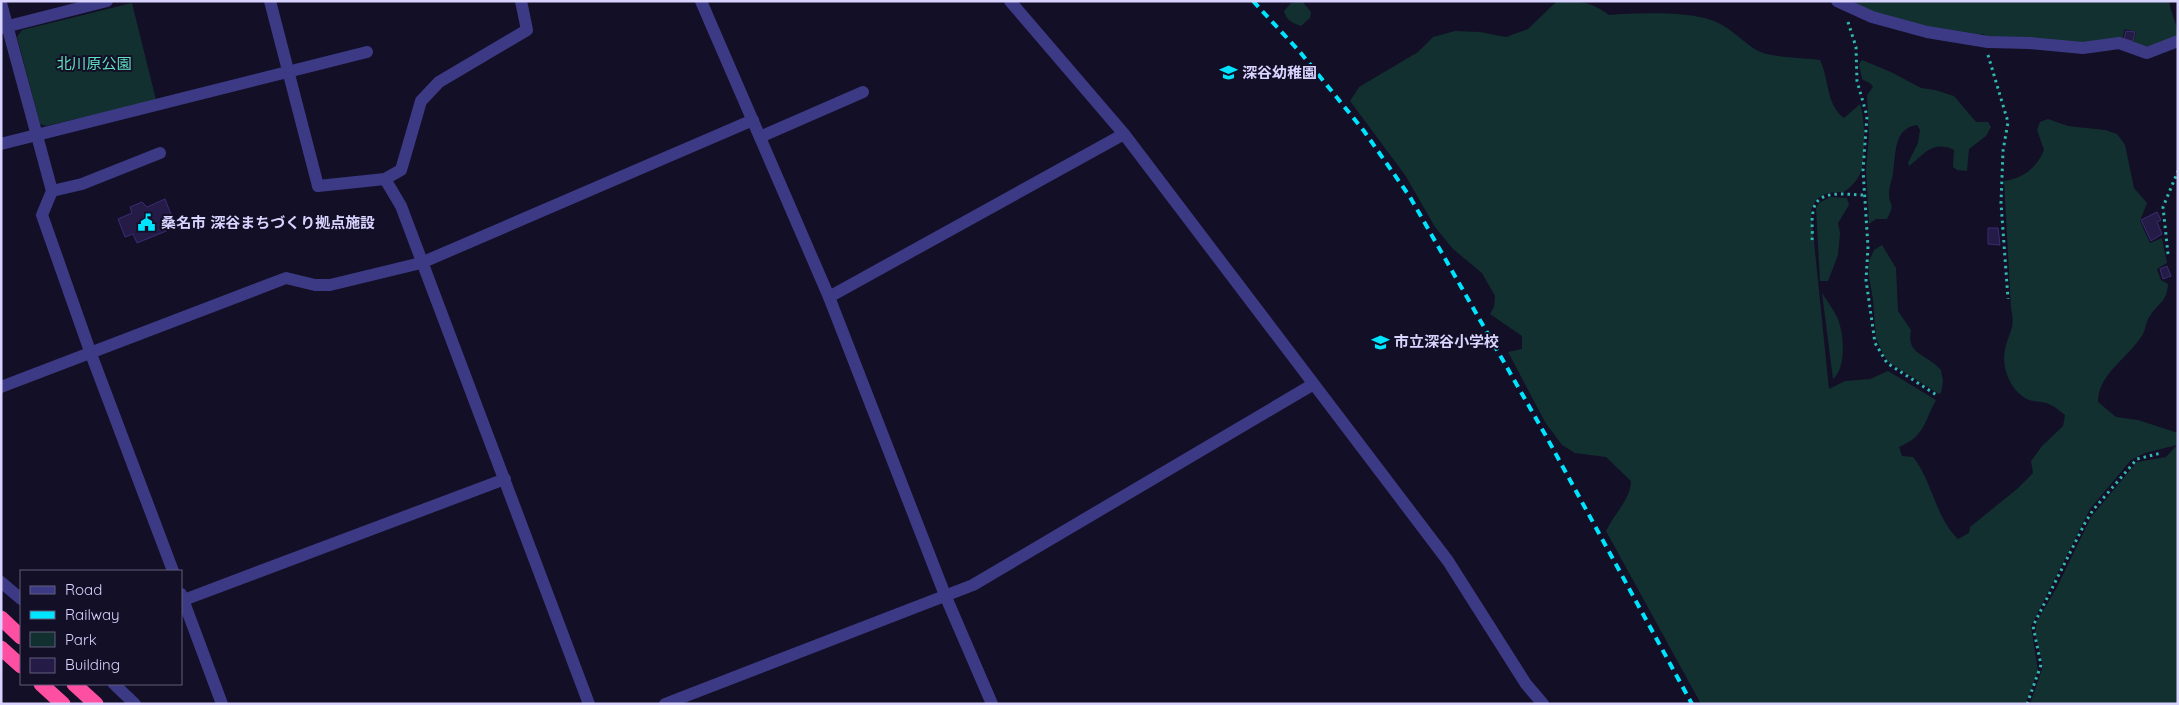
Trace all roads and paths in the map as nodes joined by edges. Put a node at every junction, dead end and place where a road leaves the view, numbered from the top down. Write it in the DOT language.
graph roads {
  1 [pos="107,1"];
  2 [pos="270,1"];
  3 [pos="521,1"];
  4 [pos="701,1"];
  5 [pos="1010,1"];
  6 [pos="1837,1"];
  7 [pos="1,3"];
  8 [pos="1846,17"];
  9 [pos="4,28"];
  10 [pos="1982,40"];
  11 [pos="2178,41"];
  12 [pos="367,52"];
  13 [pos="289,71"];
  14 [pos="862,92"];
  15 [pos="753,120"];
  16 [pos="1124,134"];
  17 [pos="36,135"];
  18 [pos="760,137"];
  19 [pos="1,144"];
  20 [pos="160,154"];
  21 [pos="2178,171"];
  22 [pos="385,179"];
  23 [pos="52,190"];
  24 [pos="1864,195"];
  25 [pos="1812,240"];
  26 [pos="2168,254"];
  27 [pos="421,263"];
  28 [pos="829,297"];
  29 [pos="2008,299"];
  30 [pos="91,354"];
  31 [pos="1312,384"];
  32 [pos="1,387"];
  33 [pos="1938,396"];
  34 [pos="2161,453"];
  35 [pos="505,479"];
  36 [pos="173,570"];
  37 [pos="1,582"];
  38 [pos="944,595"];
  39 [pos="20,598"];
  40 [pos="182,599"];
  41 [pos="1,618"];
  42 [pos="20,636"];
  43 [pos="1,648"];
  44 [pos="20,665"];
  45 [pos="42,685"];
  46 [pos="75,685"];
  47 [pos="115,685"];
  48 [pos="63,704"];
  49 [pos="96,704"];
  50 [pos="135,704"];
  51 [pos="222,704"];
  52 [pos="589,704"];
  53 [pos="665,704"];
  54 [pos="992,704"];
  55 [pos="1543,704"];
  56 [pos="2028,704"];
  1 -- 9 [label="street"];
  2 -- 13 [label="street"];
  3 -- 22 [label="street"];
  4 -- 15 [label="street"];
  5 -- 16 [label="street"];
  6 -- 10 [label="street"];
  7 -- 9 [label="street"];
  8 -- 24 [label="path"];
  9 -- 17 [label="street"];
  10 -- 11 [label="street"];
  10 -- 29 [label="path"];
  12 -- 13 [label="street"];
  13 -- 17 [label="street"];
  13 -- 22 [label="street"];
  14 -- 18 [label="street"];
  15 -- 18 [label="street"];
  15 -- 27 [label="street"];
  16 -- 28 [label="street"];
  16 -- 31 [label="street"];
  17 -- 19 [label="street"];
  17 -- 23 [label="street"];
  18 -- 28 [label="street"];
  20 -- 23 [label="street"];
  21 -- 26 [label="path"];
  22 -- 27 [label="street"];
  23 -- 30 [label="street"];
  24 -- 25 [label="path"];
  24 -- 33 [label="path"];
  27 -- 30 [label="street"];
  27 -- 35 [label="street"];
  28 -- 38 [label="street"];
  30 -- 32 [label="street"];
  30 -- 36 [label="street"];
  31 -- 38 [label="street"];
  31 -- 55 [label="street"];
  34 -- 56 [label="path"];
  35 -- 40 [label="street"];
  35 -- 52 [label="street"];
  37 -- 39 [label="street"];
  38 -- 53 [label="street"];
  38 -- 54 [label="street"];
  40 -- 51 [label="street"];
  41 -- 42 [label="highway"];
  43 -- 44 [label="highway"];
  45 -- 48 [label="highway"];
  46 -- 49 [label="highway"];
  47 -- 50 [label="street"];
}
